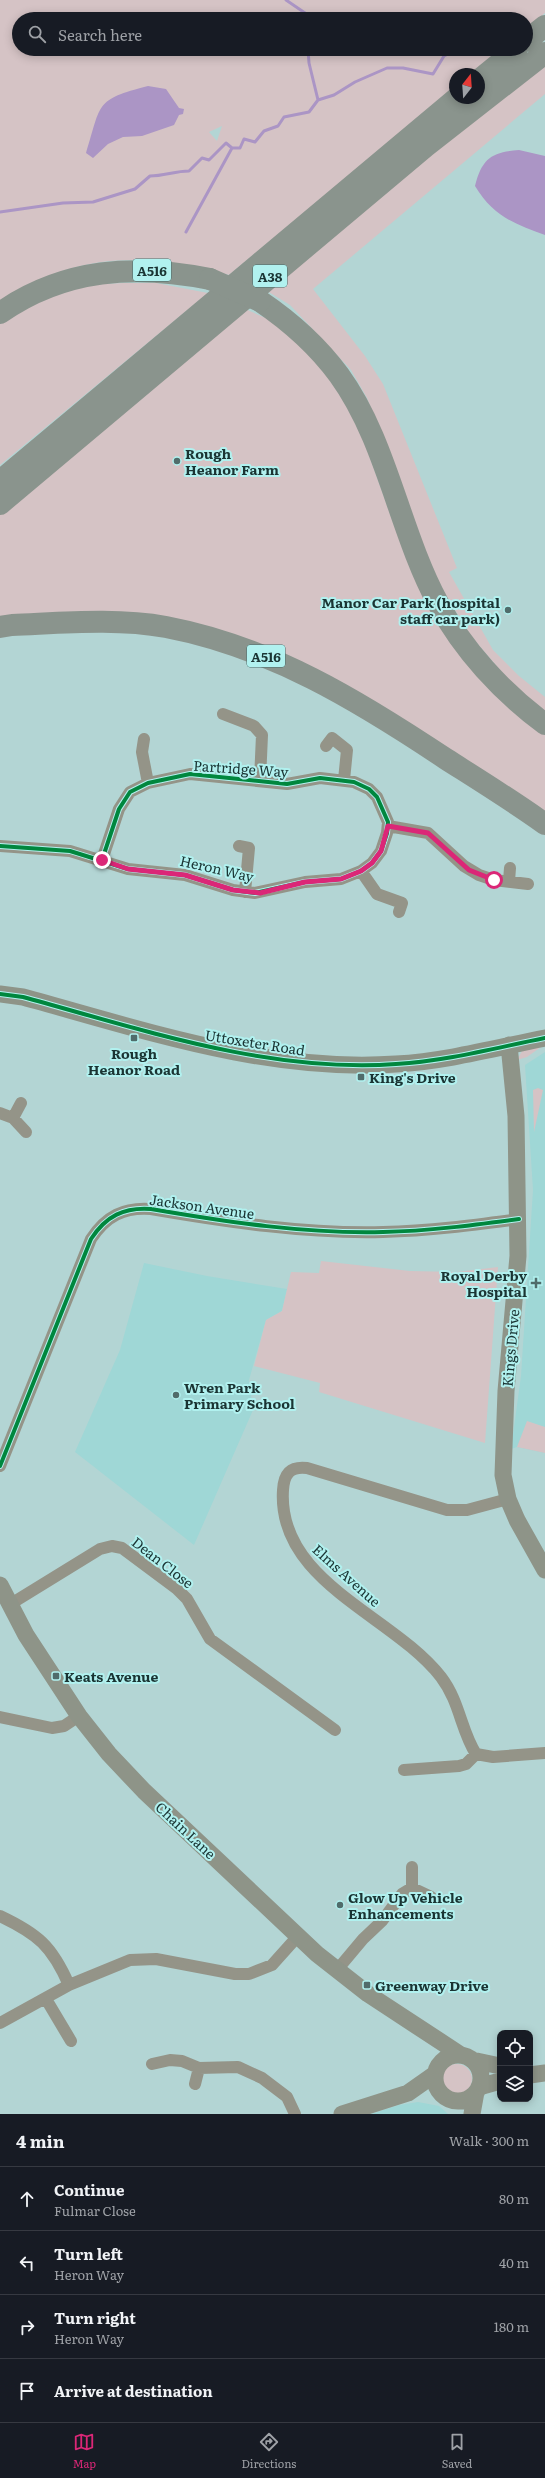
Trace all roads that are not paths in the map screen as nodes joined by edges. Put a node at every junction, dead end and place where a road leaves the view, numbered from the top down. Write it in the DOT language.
graph roads {
  1 [pos="545,26"];
  2 [pos="533,35"];
  3 [pos="545,53"];
  4 [pos="508,56"];
  5 [pos="485,75"];
  6 [pos="450,104"];
  7 [pos="0,313"];
  8 [pos="0,482"];
  9 [pos="0,504"];
  10 [pos="0,627"];
  11 [pos="223,714"];
  12 [pos="545,724"];
  13 [pos="144,739"];
  14 [pos="326,746"];
  15 [pos="260,780"];
  16 [pos="344,780"];
  17 [pos="148,783"];
  18 [pos="545,824"];
  19 [pos="388,826"];
  20 [pos="0,846"];
  21 [pos="239,846"];
  22 [pos="102,860"];
  23 [pos="510,868"];
  24 [pos="361,871"];
  25 [pos="509,881"];
  26 [pos="528,884"];
  27 [pos="245,892"];
  28 [pos="399,912"];
  29 [pos="0,994"];
  30 [pos="545,1028"];
  31 [pos="545,1038"];
  32 [pos="510,1045"];
  33 [pos="21,1103"];
  34 [pos="0,1113"];
  35 [pos="13,1118"];
  36 [pos="26,1132"];
  37 [pos="519,1219"];
  38 [pos="0,1466"];
  39 [pos="508,1499"];
  40 [pos="540,1552"];
  41 [pos="545,1570"];
  42 [pos="0,1585"];
  43 [pos="9,1605"];
  44 [pos="79,1716"];
  45 [pos="0,1717"];
  46 [pos="335,1730"];
  47 [pos="545,1753"];
  48 [pos="476,1754"];
  49 [pos="404,1770"];
  50 [pos="412,1868"];
  51 [pos="412,1888"];
  52 [pos="431,1897"];
  53 [pos="0,1916"];
  54 [pos="298,1936"];
  55 [pos="337,1970"];
  56 [pos="69,1985"];
  57 [pos="46,1999"];
  58 [pos="0,2023"];
  59 [pos="422,2030"];
  60 [pos="71,2041"];
  61 [pos="466,2058"];
  62 [pos="152,2064"];
  63 [pos="497,2065"];
  64 [pos="199,2068"];
  65 [pos="437,2070"];
  66 [pos="497,2082"];
  67 [pos="195,2084"];
  68 [pos="477,2090"];
  69 [pos="408,2093"];
  70 [pos="454,2104"];
  71 [pos="295,2114"];
  72 [pos="342,2114"];
  73 [pos="472,2114"];
  1 -- 2 [label="highway"];
  3 -- 9 [label="highway, A38"];
  4 -- 5 [label="highway"];
  6 -- 8 [label="highway, A38"];
  7 -- 12 [label="highway, A516, bridge"];
  10 -- 18 [label="highway, A516"];
  11 -- 15 [label="street"];
  13 -- 17 [label="street"];
  14 -- 16 [label="street"];
  15 -- 16 [label="street, Partridge Way"];
  15 -- 17 [label="street, Partridge Way"];
  16 -- 19 [label="street, Partridge Way"];
  17 -- 22 [label="street, Partridge Way"];
  19 -- 24 [label="street, Heron Way"];
  19 -- 25 [label="street"];
  20 -- 22 [label="street, Heron Way"];
  21 -- 27 [label="street"];
  22 -- 27 [label="street, Heron Way"];
  23 -- 25 [label="street"];
  24 -- 27 [label="street, Heron Way"];
  24 -- 28 [label="street"];
  25 -- 26 [label="street"];
  29 -- 32 [label="main road, Uttoxeter Road"];
  30 -- 32 [label="main road"];
  31 -- 32 [label="main road"];
  32 -- 37 [label="main road, Kings Drive"];
  33 -- 35 [label="street"];
  34 -- 35 [label="street"];
  35 -- 36 [label="street"];
  37 -- 38 [label="street, Jackson Avenue"];
  37 -- 39 [label="main road, Kings Drive"];
  39 -- 40 [label="main road, Kings Drive"];
  39 -- 48 [label="street, Elms Avenue"];
  40 -- 41 [label="main road, Kings Drive"];
  42 -- 43 [label="main road, Chain Lane"];
  43 -- 44 [label="main road, Chain Lane"];
  43 -- 46 [label="street, Dean Close"];
  44 -- 45 [label="street"];
  44 -- 54 [label="main road, Chain Lane"];
  47 -- 48 [label="street"];
  48 -- 49 [label="street"];
  50 -- 51 [label="street"];
  51 -- 52 [label="street"];
  51 -- 55 [label="street"];
  53 -- 56 [label="street"];
  54 -- 55 [label="main road, Chain Lane"];
  54 -- 56 [label="street"];
  55 -- 59 [label="main road, Chain Lane"];
  56 -- 57 [label="street"];
  57 -- 58 [label="street"];
  57 -- 60 [label="street"];
  59 -- 61 [label="main road, Chain Lane"];
  59 -- 65 [label="main road, Chain Lane"];
  61 -- 63 [label="main road"];
  61 -- 65 [label="main road"];
  61 -- 68 [label="main road"];
  62 -- 64 [label="street"];
  64 -- 67 [label="street"];
  64 -- 71 [label="street"];
  65 -- 69 [label="main road"];
  65 -- 70 [label="main road"];
  66 -- 68 [label="main road"];
  68 -- 70 [label="main road"];
  68 -- 73 [label="main road"];
  69 -- 70 [label="main road"];
  69 -- 72 [label="main road"];
}
